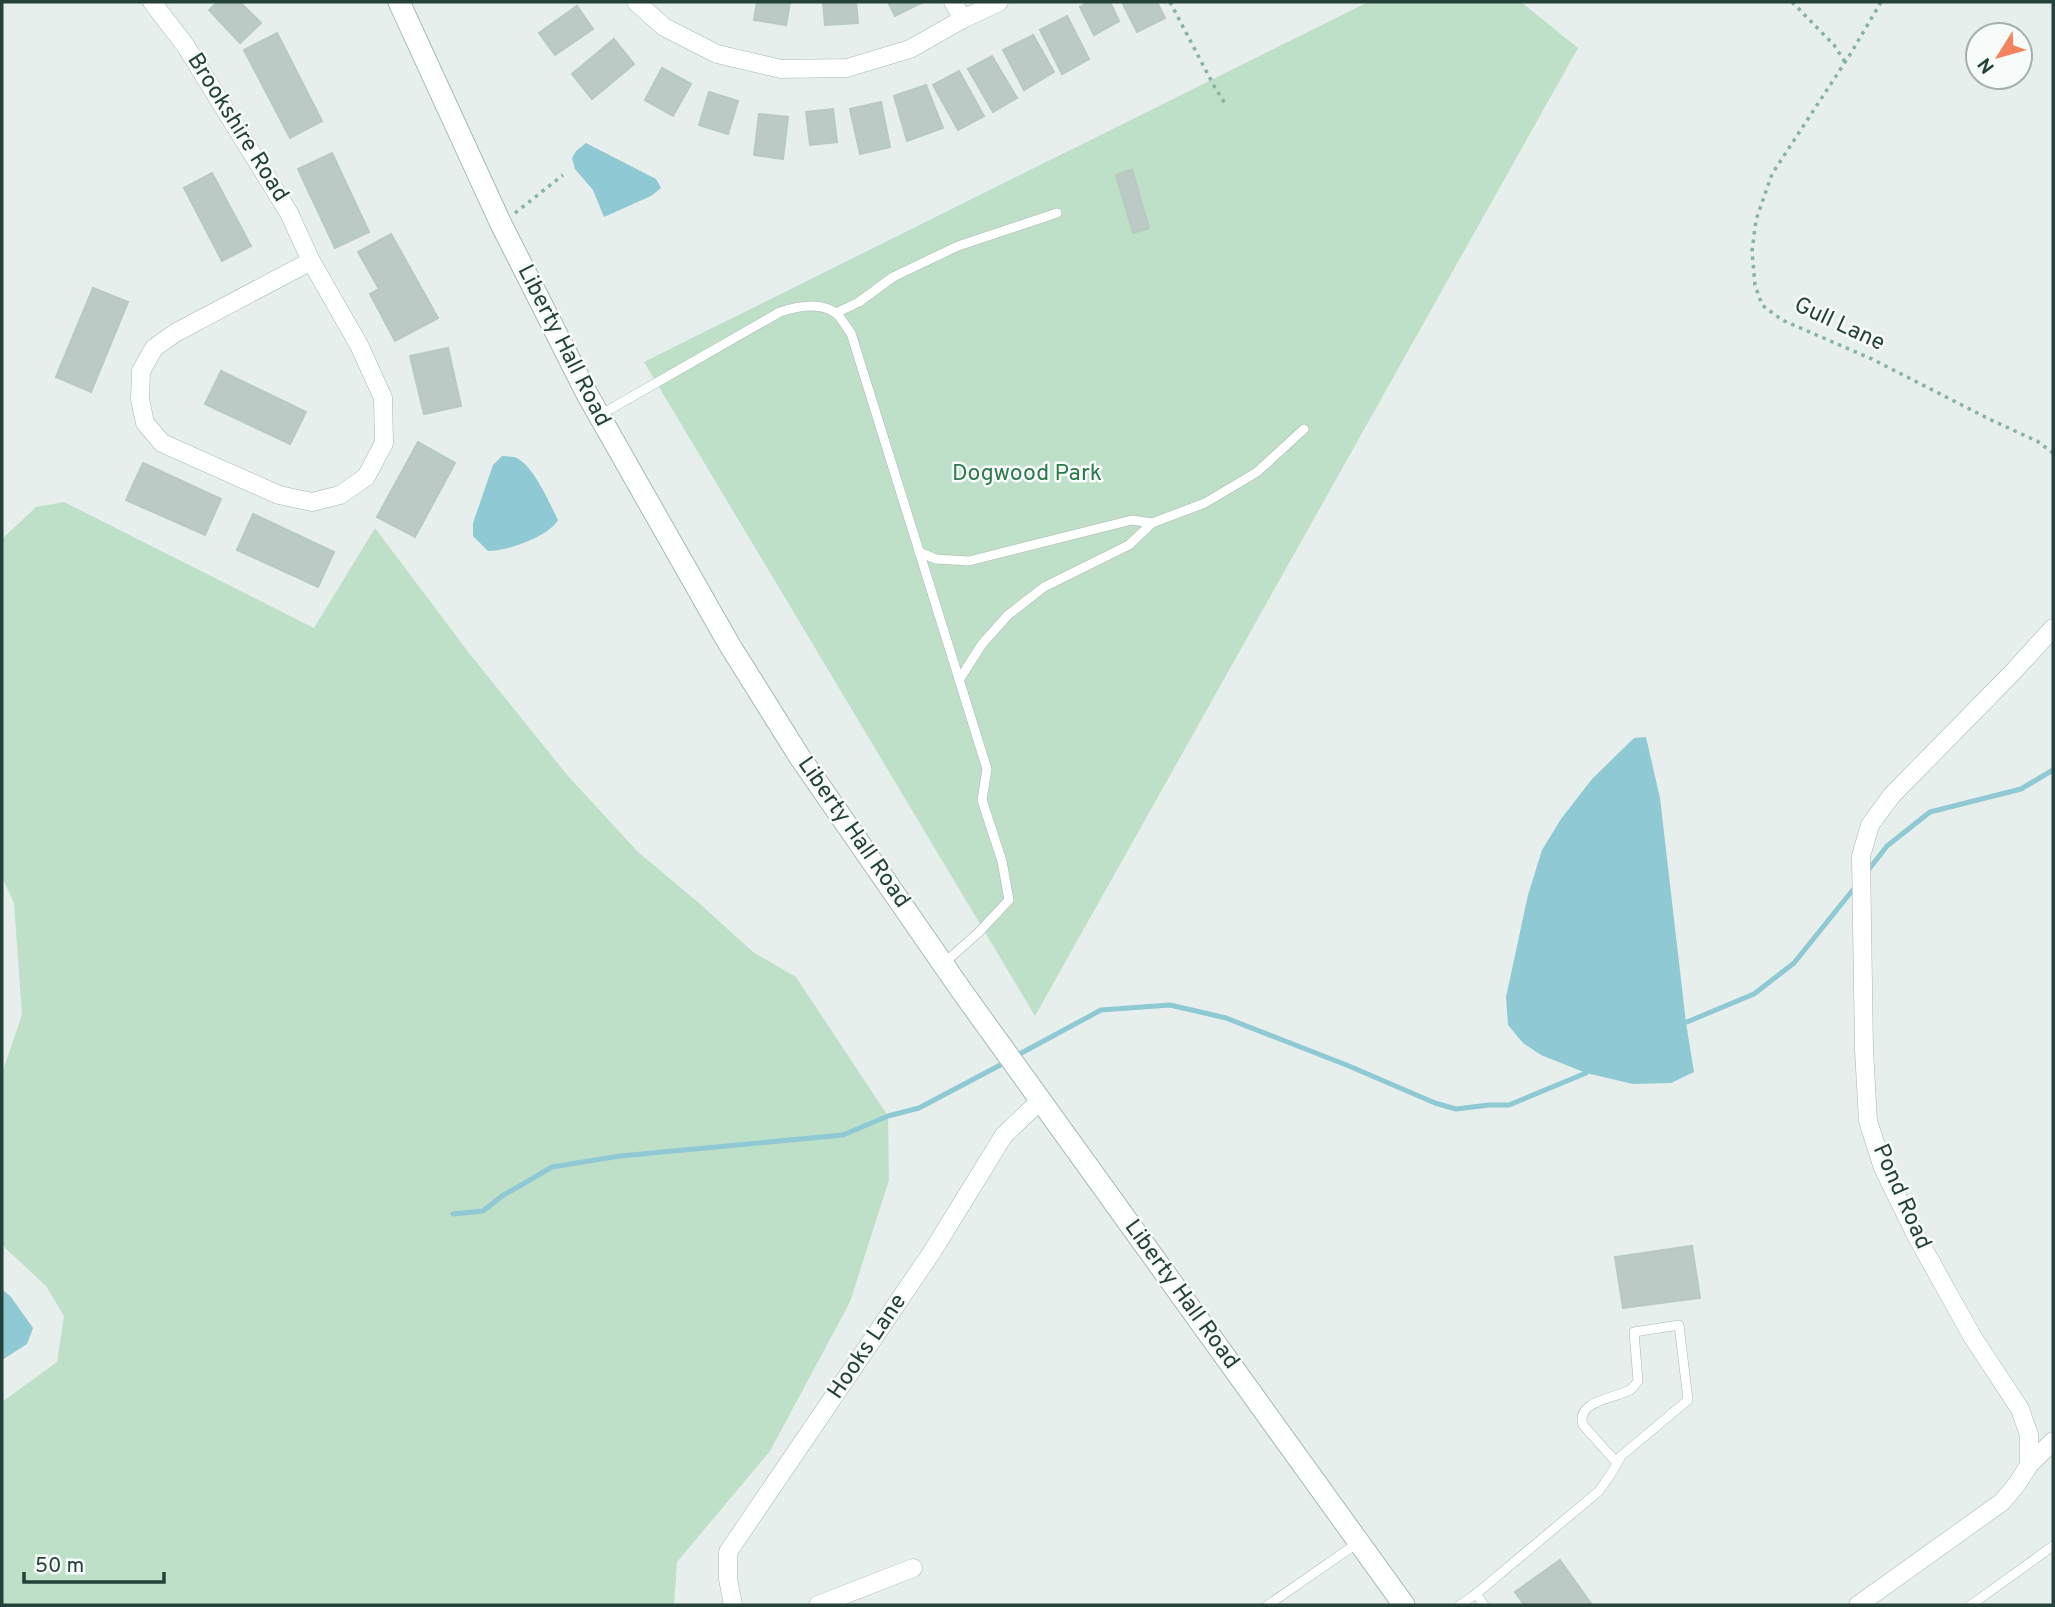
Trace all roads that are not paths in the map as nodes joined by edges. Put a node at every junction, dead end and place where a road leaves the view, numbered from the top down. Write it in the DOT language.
graph roads {
  1 [pos="152,2"];
  2 [pos="399,2"];
  3 [pos="636,2"];
  4 [pos="953,2"];
  5 [pos="999,2"];
  6 [pos="963,19"];
  7 [pos="1057,213"];
  8 [pos="311,261"];
  9 [pos="836,313"];
  10 [pos="599,416"];
  11 [pos="1304,429"];
  12 [pos="1152,523"];
  13 [pos="919,552"];
  14 [pos="2053,628"];
  15 [pos="960,680"];
  16 [pos="943,964"];
  17 [pos="1041,1101"];
  18 [pos="2053,1441"];
  19 [pos="1617,1464"];
  20 [pos="2029,1465"];
  21 [pos="1359,1542"];
  22 [pos="2053,1546"];
  23 [pos="913,1569"];
  24 [pos="1476,1594"];
  25 [pos="733,1605"];
  26 [pos="818,1605"];
  27 [pos="1268,1605"];
  28 [pos="1404,1605"];
  29 [pos="1460,1605"];
  30 [pos="1485,1605"];
  31 [pos="1858,1605"];
  32 [pos="1971,1605"];
  1 -- 8 [label="street, Brookshire Road"];
  2 -- 10 [label="main road, Liberty Hall Road"];
  3 -- 6 [label="street"];
  4 -- 6 [label="street"];
  5 -- 6 [label="street"];
  7 -- 9 [label="lane"];
  8 -- 8 [label="street, Brookshire Road"];
  9 -- 10 [label="lane"];
  9 -- 13 [label="lane"];
  10 -- 16 [label="main road, Liberty Hall Road"];
  11 -- 12 [label="lane"];
  12 -- 13 [label="lane"];
  12 -- 15 [label="lane"];
  13 -- 15 [label="lane"];
  14 -- 20 [label="street, Pond Road"];
  15 -- 16 [label="lane"];
  16 -- 17 [label="main road, Liberty Hall Road"];
  17 -- 21 [label="main road, Liberty Hall Road"];
  17 -- 25 [label="street, Hooks Lane"];
  18 -- 20 [label="street"];
  19 -- 19 [label="lane"];
  19 -- 24 [label="lane"];
  20 -- 31 [label="street"];
  21 -- 27 [label="lane"];
  21 -- 28 [label="main road, Liberty Hall Road"];
  22 -- 32 [label="lane"];
  23 -- 26 [label="street"];
  24 -- 29 [label="lane"];
  24 -- 30 [label="lane"];
}
